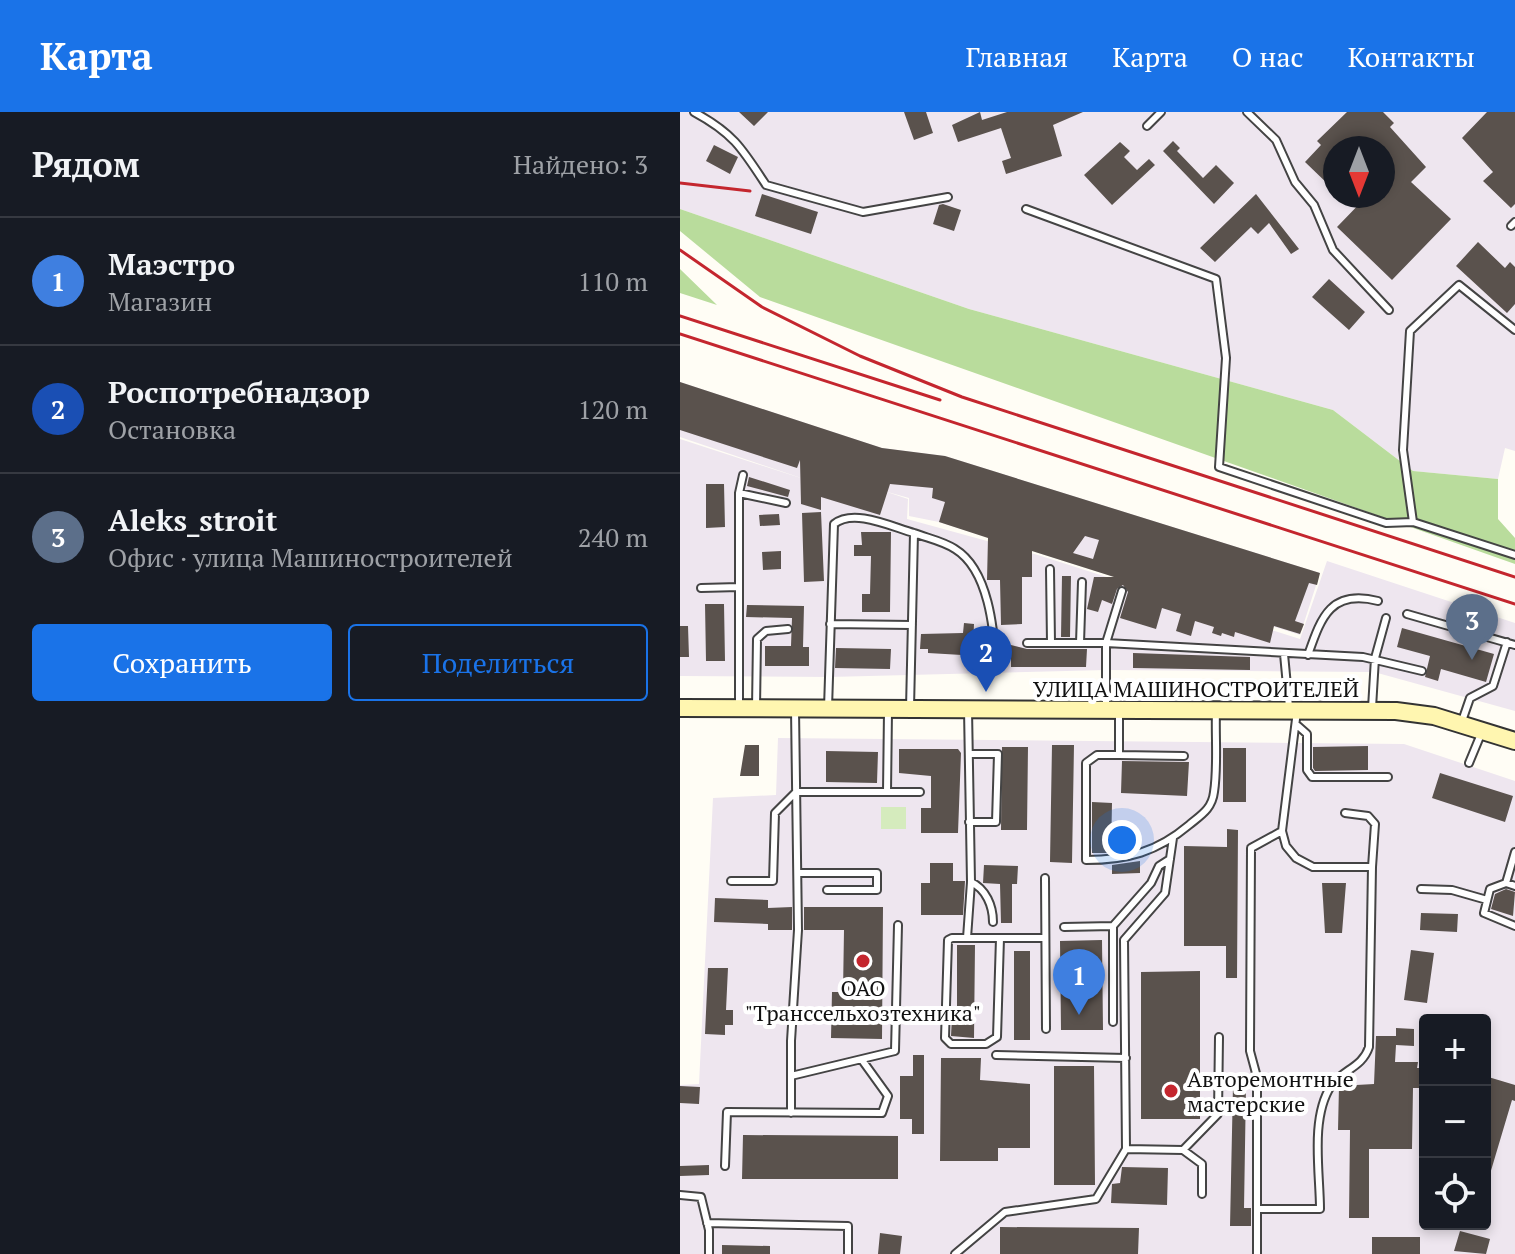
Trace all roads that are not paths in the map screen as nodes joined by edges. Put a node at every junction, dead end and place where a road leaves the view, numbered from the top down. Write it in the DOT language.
graph roads {
  1 [pos="694,112"];
  2 [pos="1161,112"];
  3 [pos="1247,112"];
  4 [pos="1147,126"];
  5 [pos="948,197"];
  6 [pos="1026,209"];
  7 [pos="1389,310"];
  8 [pos="1515,330"];
  9 [pos="743,475"];
  10 [pos="739,493"];
  11 [pos="786,503"];
  12 [pos="1413,522"];
  13 [pos="914,533"];
  14 [pos="1515,555"];
  15 [pos="1050,569"];
  16 [pos="1082,582"];
  17 [pos="739,587"];
  18 [pos="701,588"];
  19 [pos="1122,591"];
  20 [pos="1378,601"];
  21 [pos="1407,614"];
  22 [pos="1386,618"];
  23 [pos="830,624"];
  24 [pos="912,625"];
  25 [pos="788,629"];
  26 [pos="1507,642"];
  27 [pos="1027,643"];
  28 [pos="1051,643"];
  29 [pos="1080,643"];
  30 [pos="1106,643"];
  31 [pos="1515,645"];
  32 [pos="1284,654"];
  33 [pos="1308,655"];
  34 [pos="1375,658"];
  35 [pos="996,665"];
  36 [pos="1422,671"];
  37 [pos="680,708"];
  38 [pos="739,708"];
  39 [pos="756,708"];
  40 [pos="795,708"];
  41 [pos="828,708"];
  42 [pos="888,708"];
  43 [pos="910,708"];
  44 [pos="968,709"];
  45 [pos="1113,710"];
  46 [pos="1216,711"];
  47 [pos="1372,711"];
  48 [pos="1295,716"];
  49 [pos="1461,724"];
  50 [pos="1482,730"];
  51 [pos="1515,741"];
  52 [pos="969,754"];
  53 [pos="1119,755"];
  54 [pos="1184,756"];
  55 [pos="1469,763"];
  56 [pos="1388,777"];
  57 [pos="796,792"];
  58 [pos="887,792"];
  59 [pos="920,792"];
  60 [pos="1345,813"];
  61 [pos="969,822"];
  62 [pos="1282,831"];
  63 [pos="1173,838"];
  64 [pos="1515,852"];
  65 [pos="1170,859"];
  66 [pos="1372,867"];
  67 [pos="798,873"];
  68 [pos="1045,878"];
  69 [pos="731,881"];
  70 [pos="971,882"];
  71 [pos="1506,883"];
  72 [pos="1515,886"];
  73 [pos="1421,889"];
  74 [pos="827,890"];
  75 [pos="1487,900"];
  76 [pos="993,922"];
  77 [pos="898,925"];
  78 [pos="1113,926"];
  79 [pos="1515,926"];
  80 [pos="1064,927"];
  81 [pos="967,938"];
  82 [pos="1000,938"];
  83 [pos="1044,938"];
  84 [pos="1113,1022"];
  85 [pos="1046,1029"];
  86 [pos="1219,1037"];
  87 [pos="996,1055"];
  88 [pos="1126,1058"];
  89 [pos="862,1060"];
  90 [pos="791,1076"];
  91 [pos="791,1113"];
  92 [pos="1126,1149"];
  93 [pos="1183,1150"];
  94 [pos="725,1166"];
  95 [pos="1202,1194"];
  96 [pos="680,1195"];
  97 [pos="1257,1209"];
  98 [pos="707,1223"];
  99 [pos="709,1254"];
  100 [pos="848,1254"];
  101 [pos="955,1254"];
  102 [pos="1257,1254"];
  1 -- 5 [label="lane"];
  2 -- 4 [label="lane"];
  3 -- 7 [label="lane"];
  6 -- 12 [label="lane"];
  8 -- 12 [label="lane"];
  9 -- 10 [label="lane"];
  10 -- 11 [label="lane"];
  10 -- 17 [label="lane"];
  12 -- 14 [label="lane"];
  13 -- 23 [label="lane"];
  13 -- 24 [label="lane"];
  13 -- 35 [label="lane"];
  15 -- 28 [label="lane"];
  16 -- 29 [label="lane"];
  17 -- 18 [label="lane"];
  17 -- 38 [label="lane"];
  19 -- 30 [label="lane"];
  20 -- 33 [label="lane"];
  21 -- 26 [label="lane"];
  22 -- 34 [label="lane"];
  23 -- 24 [label="lane"];
  23 -- 41 [label="lane"];
  24 -- 43 [label="lane"];
  25 -- 39 [label="lane"];
  26 -- 31 [label="lane"];
  26 -- 49 [label="lane"];
  27 -- 28 [label="lane"];
  28 -- 29 [label="lane"];
  29 -- 30 [label="lane"];
  30 -- 32 [label="lane"];
  30 -- 45 [label="lane"];
  32 -- 33 [label="lane"];
  32 -- 48 [label="lane"];
  33 -- 34 [label="lane"];
  34 -- 36 [label="lane"];
  34 -- 47 [label="lane"];
  37 -- 38 [label="main road, УЛИЦА МАШИНОСТРОИТЕЛЕЙ"];
  38 -- 39 [label="main road, УЛИЦА МАШИНОСТРОИТЕЛЕЙ"];
  39 -- 40 [label="main road, УЛИЦА МАШИНОСТРОИТЕЛЕЙ"];
  40 -- 41 [label="main road, УЛИЦА МАШИНОСТРОИТЕЛЕЙ"];
  40 -- 57 [label="lane"];
  41 -- 42 [label="main road, УЛИЦА МАШИНОСТРОИТЕЛЕЙ"];
  42 -- 43 [label="main road, УЛИЦА МАШИНОСТРОИТЕЛЕЙ"];
  42 -- 58 [label="lane"];
  43 -- 44 [label="main road, УЛИЦА МАШИНОСТРОИТЕЛЕЙ"];
  44 -- 45 [label="main road, УЛИЦА МАШИНОСТРОИТЕЛЕЙ"];
  44 -- 52 [label="lane"];
  45 -- 46 [label="main road, УЛИЦА МАШИНОСТРОИТЕЛЕЙ"];
  45 -- 53 [label="lane"];
  46 -- 48 [label="main road, УЛИЦА МАШИНОСТРОИТЕЛЕЙ"];
  46 -- 63 [label="lane"];
  47 -- 48 [label="main road, УЛИЦА МАШИНОСТРОИТЕЛЕЙ"];
  47 -- 49 [label="main road, УЛИЦА МАШИНОСТРОИТЕЛЕЙ"];
  48 -- 56 [label="lane"];
  48 -- 62 [label="lane"];
  49 -- 50 [label="main road, УЛИЦА МАШИНОСТРОИТЕЛЕЙ"];
  50 -- 51 [label="main road, УЛИЦА МАШИНОСТРОИТЕЛЕЙ"];
  50 -- 55 [label="lane"];
  52 -- 61 [label="lane"];
  52 -- 61 [label="lane"];
  53 -- 54 [label="lane"];
  53 -- 63 [label="lane"];
  57 -- 58 [label="lane"];
  57 -- 67 [label="lane"];
  57 -- 69 [label="lane"];
  58 -- 59 [label="lane"];
  60 -- 66 [label="lane"];
  61 -- 70 [label="lane"];
  62 -- 66 [label="lane"];
  62 -- 97 [label="lane"];
  63 -- 65 [label="lane"];
  64 -- 71 [label="lane"];
  65 -- 78 [label="lane"];
  65 -- 88 [label="lane"];
  66 -- 97 [label="lane"];
  67 -- 74 [label="lane"];
  67 -- 90 [label="lane"];
  68 -- 83 [label="lane"];
  70 -- 76 [label="lane"];
  70 -- 81 [label="lane"];
  71 -- 72 [label="lane"];
  71 -- 75 [label="lane"];
  73 -- 75 [label="lane"];
  75 -- 79 [label="lane"];
  77 -- 89 [label="lane"];
  78 -- 80 [label="lane"];
  78 -- 84 [label="lane"];
  81 -- 82 [label="lane"];
  81 -- 82 [label="lane"];
  82 -- 83 [label="lane"];
  83 -- 85 [label="lane"];
  86 -- 93 [label="lane"];
  87 -- 88 [label="lane"];
  88 -- 92 [label="lane"];
  89 -- 90 [label="lane"];
  89 -- 91 [label="lane"];
  90 -- 91 [label="lane"];
  91 -- 94 [label="lane"];
  92 -- 93 [label="lane"];
  92 -- 101 [label="lane"];
  93 -- 95 [label="lane"];
  96 -- 98 [label="lane"];
  97 -- 102 [label="lane"];
  98 -- 99 [label="lane"];
  98 -- 100 [label="lane"];
}
